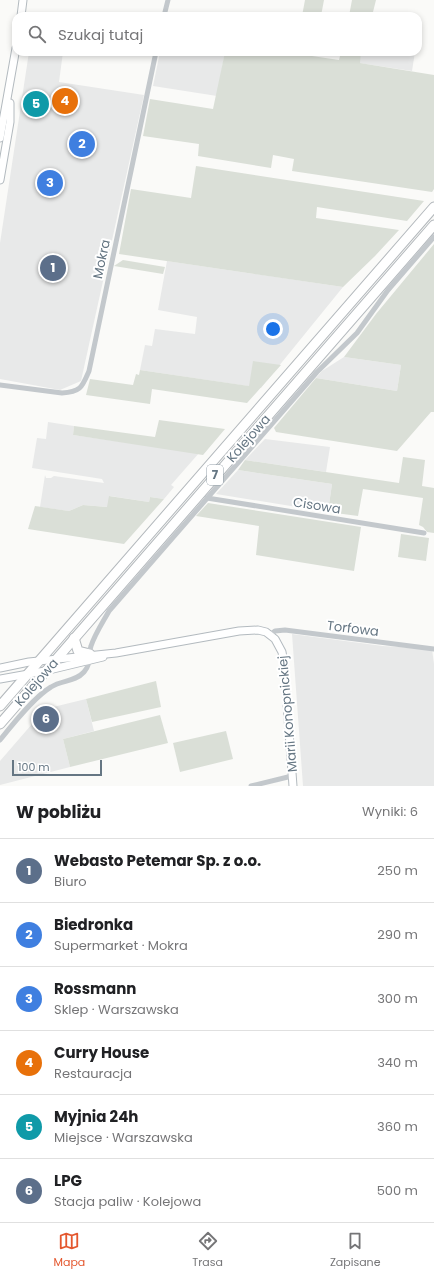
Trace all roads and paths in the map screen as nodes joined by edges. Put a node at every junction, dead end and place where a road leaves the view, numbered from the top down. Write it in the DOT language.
graph roads {
  1 [pos="23,0"];
  2 [pos="168,0"];
  3 [pos="22,12"];
  4 [pos="165,12"];
  5 [pos="15,56"];
  6 [pos="155,56"];
  7 [pos="9,92"];
  8 [pos="0,138"];
  9 [pos="0,180"];
  10 [pos="434,207"];
  11 [pos="434,225"];
  12 [pos="434,237"];
  13 [pos="0,385"];
  14 [pos="207,498"];
  15 [pos="424,533"];
  16 [pos="270,635"];
  17 [pos="74,638"];
  18 [pos="434,649"];
  19 [pos="90,657"];
  20 [pos="56,659"];
  21 [pos="39,661"];
  22 [pos="0,668"];
  23 [pos="45,671"];
  24 [pos="27,675"];
  25 [pos="0,679"];
  26 [pos="1,700"];
  27 [pos="0,724"];
  28 [pos="0,740"];
  29 [pos="292,776"];
  30 [pos="251,786"];
  31 [pos="293,786"];
  1 -- 3 [label="street"];
  2 -- 4 [label="street"];
  5 -- 7 [label="street"];
  6 -- 13 [label="street, Mokra"];
  7 -- 8 [label="street"];
  7 -- 9 [label="street"];
  10 -- 21 [label="highway, Kolejowa / 7"];
  11 -- 17 [label="highway, Kolejowa / 7"];
  12 -- 14 [label="street"];
  14 -- 15 [label="street, Cisowa"];
  14 -- 19 [label="street"];
  16 -- 18 [label="street, Torfowa"];
  16 -- 19 [label="street"];
  16 -- 29 [label="street, Marii Konopnickiej"];
  17 -- 19 [label="highway"];
  17 -- 20 [label="highway, Kolejowa / 7"];
  19 -- 20 [label="street"];
  19 -- 23 [label="street"];
  19 -- 28 [label="street"];
  20 -- 21 [label="street"];
  20 -- 23 [label="highway, Kolejowa / 7"];
  21 -- 22 [label="street"];
  21 -- 24 [label="highway, Kolejowa / 7"];
  23 -- 24 [label="street"];
  23 -- 27 [label="highway, Kolejowa / 7"];
  24 -- 25 [label="street"];
  24 -- 26 [label="highway, Kolejowa / 7"];
  29 -- 30 [label="street"];
  29 -- 31 [label="street, Marii Konopnickiej"];
}
